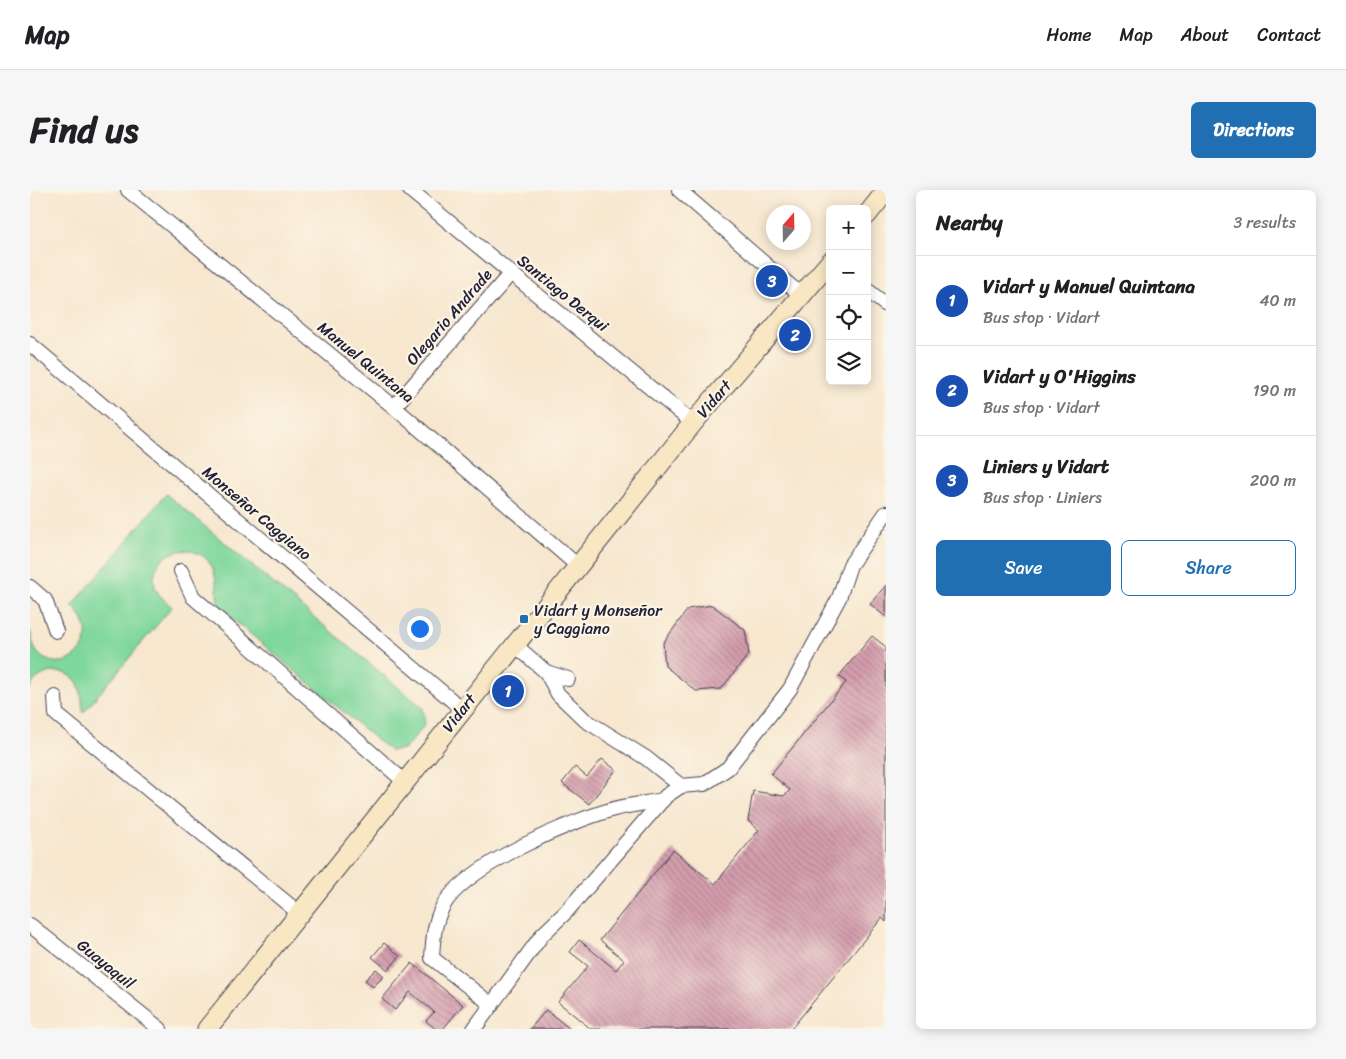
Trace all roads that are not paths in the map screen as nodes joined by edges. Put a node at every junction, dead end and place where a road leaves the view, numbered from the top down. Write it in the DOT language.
graph roads {
  1 [pos="128,190"];
  2 [pos="410,190"];
  3 [pos="679,190"];
  4 [pos="886,191"];
  5 [pos="871,209"];
  6 [pos="826,267"];
  7 [pos="511,273"];
  8 [pos="871,293"];
  9 [pos="801,295"];
  10 [pos="886,305"];
  11 [pos="30,344"];
  12 [pos="394,407"];
  13 [pos="693,423"];
  14 [pos="886,513"];
  15 [pos="578,566"];
  16 [pos="181,572"];
  17 [pos="30,587"];
  18 [pos="56,631"];
  19 [pos="514,644"];
  20 [pos="546,672"];
  21 [pos="568,679"];
  22 [pos="55,697"];
  23 [pos="462,709"];
  24 [pos="405,782"];
  25 [pos="681,786"];
  26 [pos="663,800"];
  27 [pos="299,914"];
  28 [pos="30,925"];
  29 [pos="492,1005"];
  30 [pos="160,1029"];
  31 [pos="207,1029"];
  32 [pos="474,1029"];
  1 -- 12 [label="street, Manuel Quintana"];
  2 -- 7 [label="street, Santiago Derqui"];
  3 -- 9 [label="street"];
  4 -- 5 [label="street"];
  6 -- 9 [label="street, Vidart"];
  7 -- 12 [label="street, Olegario Andrade"];
  7 -- 13 [label="street, Santiago Derqui"];
  8 -- 10 [label="street"];
  9 -- 13 [label="street, Vidart"];
  11 -- 23 [label="street, Monseñor Caggiano"];
  12 -- 15 [label="street, Manuel Quintana"];
  13 -- 15 [label="street, Vidart"];
  14 -- 25 [label="street"];
  15 -- 19 [label="street, Vidart"];
  16 -- 24 [label="street"];
  17 -- 18 [label="street"];
  19 -- 20 [label="street"];
  19 -- 23 [label="street, Vidart"];
  20 -- 21 [label="street"];
  20 -- 25 [label="street"];
  22 -- 27 [label="street"];
  23 -- 24 [label="street, Vidart"];
  24 -- 27 [label="street, Vidart"];
  25 -- 26 [label="street"];
  26 -- 29 [label="street"];
  26 -- 29 [label="street"];
  27 -- 31 [label="street, Vidart"];
  28 -- 30 [label="street, Guayaquil"];
  29 -- 32 [label="street"];
}
